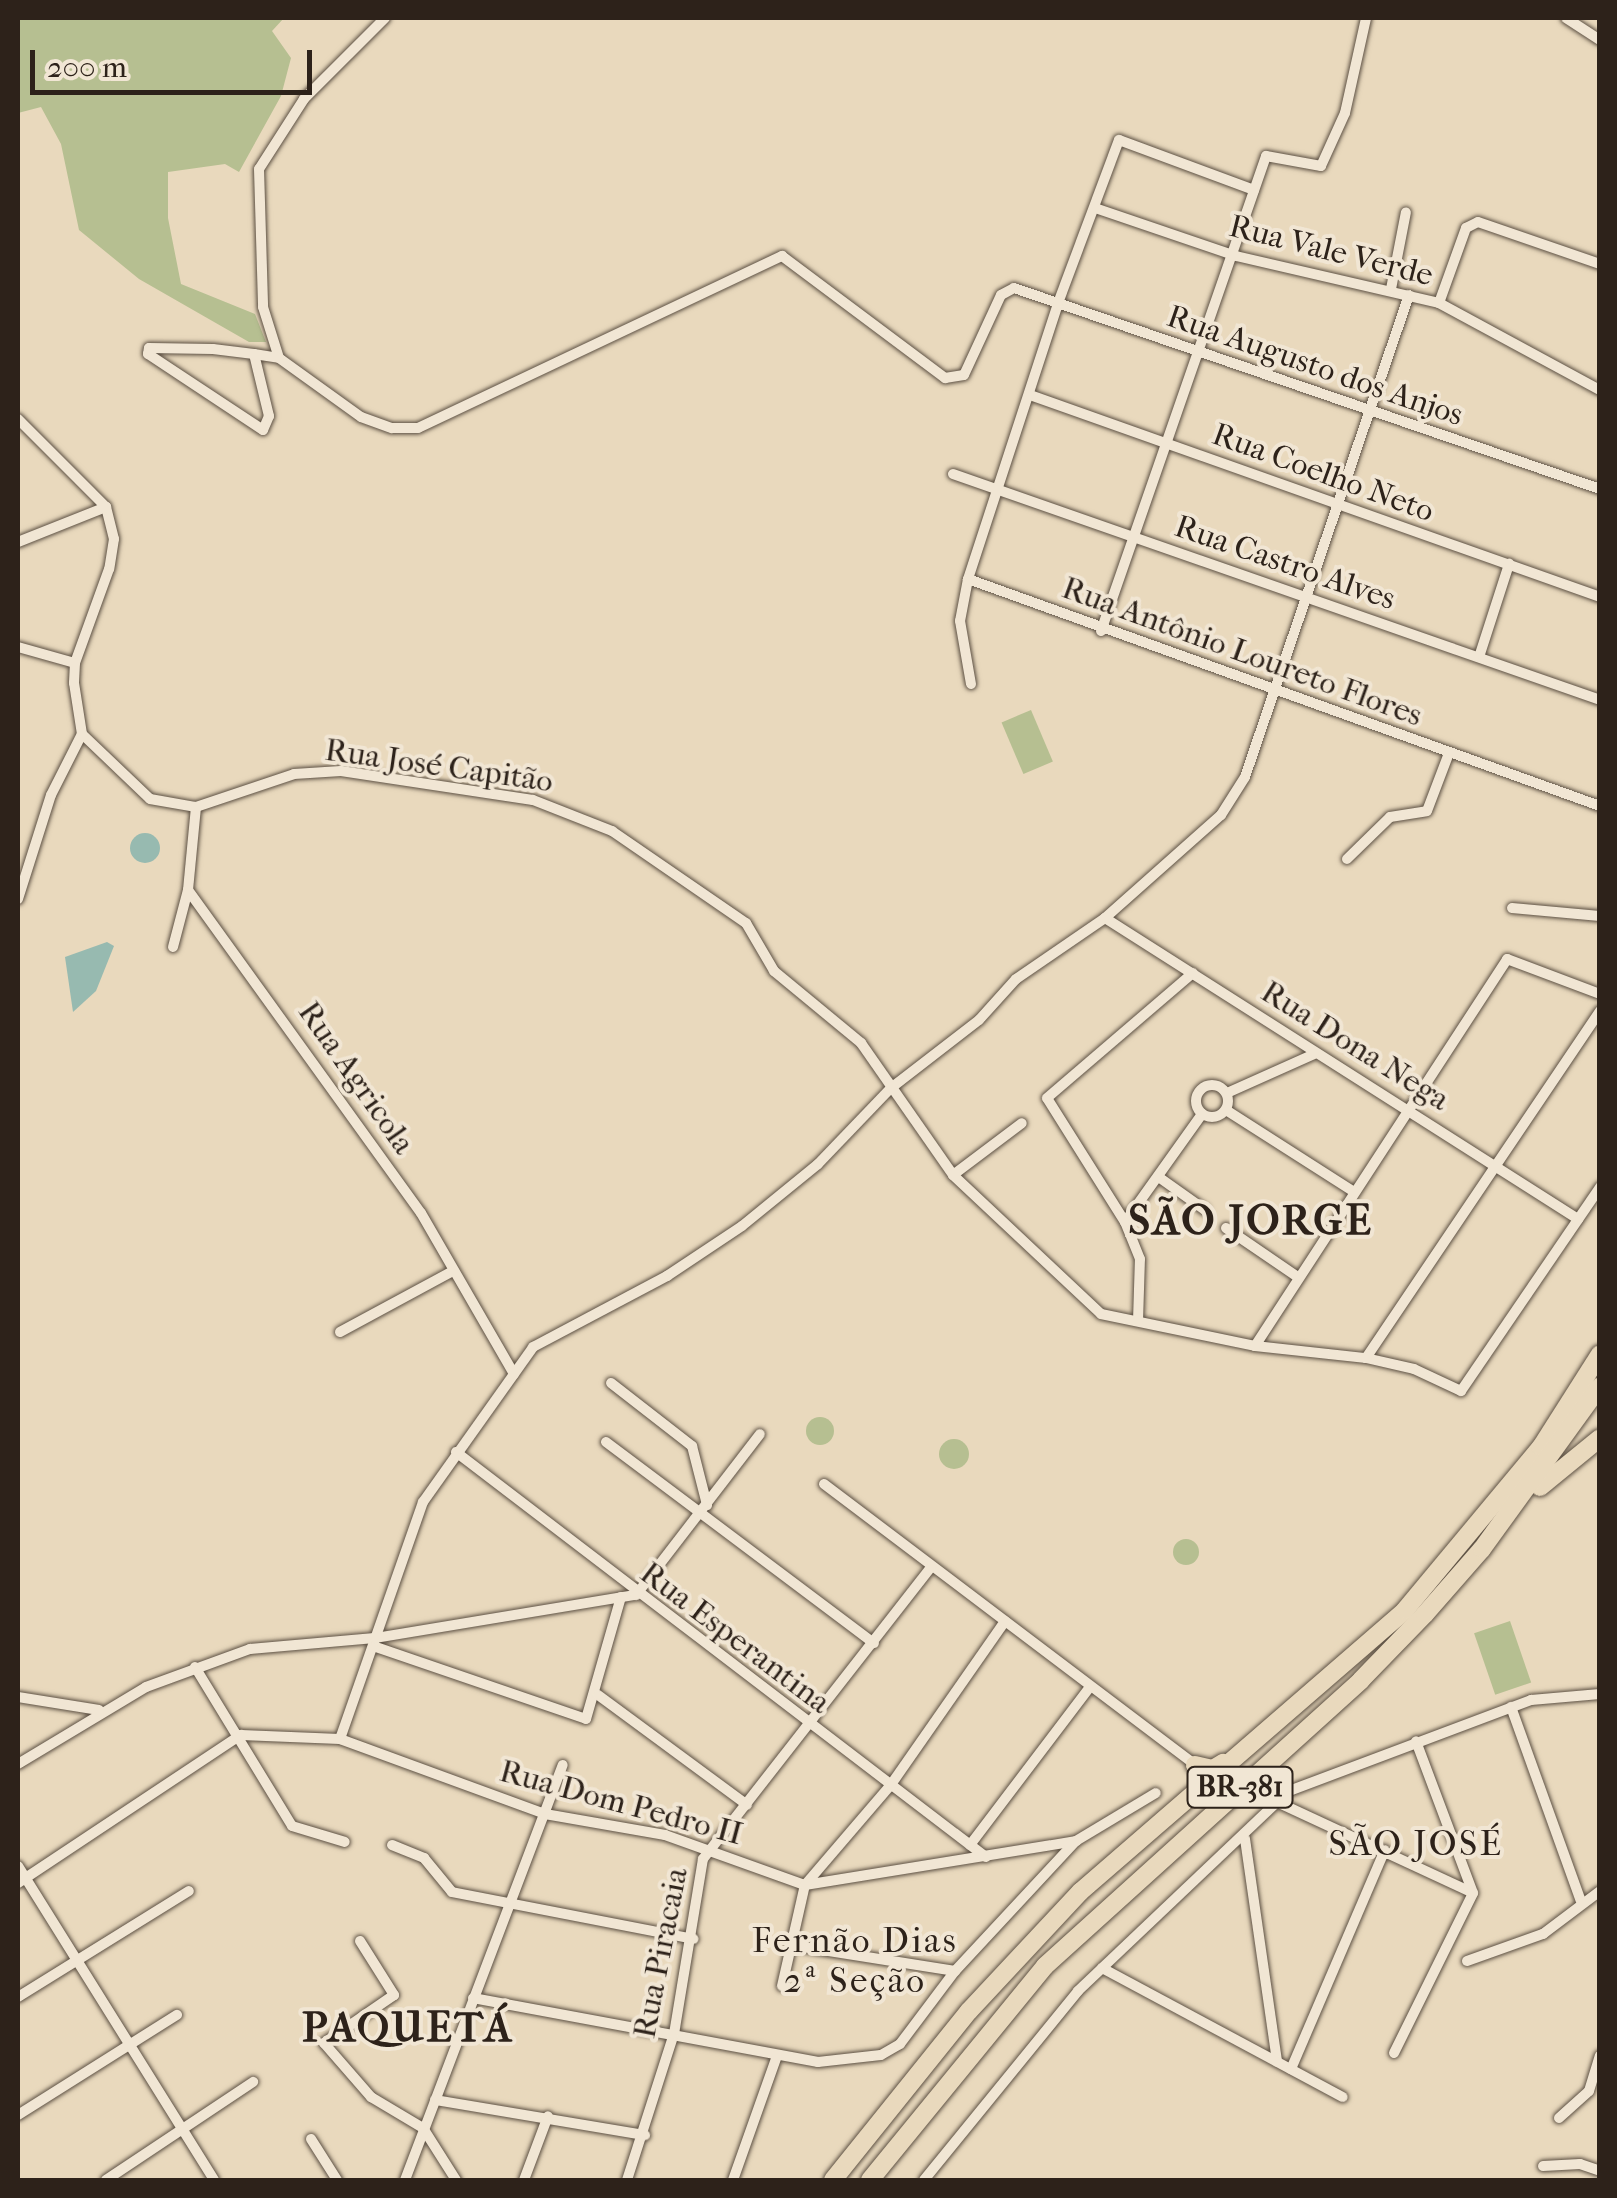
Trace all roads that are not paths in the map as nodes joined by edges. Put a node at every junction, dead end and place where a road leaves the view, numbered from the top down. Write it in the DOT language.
graph roads {
  1 [pos="385,18"];
  2 [pos="1366,18"];
  3 [pos="1566,18"];
  4 [pos="1600,40"];
  5 [pos="1254,190"];
  6 [pos="1095,208"];
  7 [pos="1406,212"];
  8 [pos="1236,256"];
  9 [pos="1600,264"];
  10 [pos="1390,289"];
  11 [pos="1409,295"];
  12 [pos="1058,304"];
  13 [pos="1440,304"];
  14 [pos="1200,351"];
  15 [pos="254,354"];
  16 [pos="279,358"];
  17 [pos="1600,390"];
  18 [pos="1030,394"];
  19 [pos="1371,416"];
  20 [pos="18,419"];
  21 [pos="1168,444"];
  22 [pos="954,474"];
  23 [pos="996,488"];
  24 [pos="1600,488"];
  25 [pos="106,506"];
  26 [pos="1342,507"];
  27 [pos="1136,539"];
  28 [pos="18,542"];
  29 [pos="1509,564"];
  30 [pos="968,579"];
  31 [pos="1600,597"];
  32 [pos="1309,598"];
  33 [pos="1101,631"];
  34 [pos="18,647"];
  35 [pos="1480,654"];
  36 [pos="75,662"];
  37 [pos="970,684"];
  38 [pos="1277,688"];
  39 [pos="1600,700"];
  40 [pos="82,734"];
  41 [pos="1449,753"];
  42 [pos="1600,806"];
  43 [pos="196,807"];
  44 [pos="1347,859"];
  45 [pos="188,890"];
  46 [pos="18,898"];
  47 [pos="1512,908"];
  48 [pos="1600,916"];
  49 [pos="1105,918"];
  50 [pos="173,946"];
  51 [pos="1193,974"];
  52 [pos="1600,994"];
  53 [pos="1600,1010"];
  54 [pos="1314,1054"];
  55 [pos="891,1088"];
  56 [pos="1226,1093"];
  57 [pos="1226,1110"];
  58 [pos="1412,1110"];
  59 [pos="1202,1114"];
  60 [pos="1022,1123"];
  61 [pos="1495,1164"];
  62 [pos="953,1175"];
  63 [pos="1160,1178"];
  64 [pos="1600,1187"];
  65 [pos="1354,1192"];
  66 [pos="1205,1210"];
  67 [pos="1578,1219"];
  68 [pos="1125,1222"];
  69 [pos="1226,1228"];
  70 [pos="451,1272"];
  71 [pos="1299,1278"];
  72 [pos="1138,1321"];
  73 [pos="340,1332"];
  74 [pos="1255,1346"];
  75 [pos="1600,1354"];
  76 [pos="1366,1358"];
  77 [pos="514,1374"];
  78 [pos="612,1383"];
  79 [pos="1600,1386"];
  80 [pos="760,1434"];
  81 [pos="1600,1438"];
  82 [pos="606,1442"];
  83 [pos="456,1452"];
  84 [pos="824,1484"];
  85 [pos="705,1507"];
  86 [pos="1482,1549"];
  87 [pos="932,1567"];
  88 [pos="636,1594"];
  89 [pos="620,1597"];
  90 [pos="1005,1621"];
  91 [pos="374,1642"];
  92 [pos="874,1643"];
  93 [pos="195,1667"];
  94 [pos="1090,1687"];
  95 [pos="1600,1694"];
  96 [pos="598,1695"];
  97 [pos="18,1697"];
  98 [pos="1511,1707"];
  99 [pos="100,1710"];
  100 [pos="809,1727"];
  101 [pos="240,1735"];
  102 [pos="340,1739"];
  103 [pos="1416,1741"];
  104 [pos="1244,1749"];
  105 [pos="18,1764"];
  106 [pos="563,1765"];
  107 [pos="1195,1766"];
  108 [pos="890,1786"];
  109 [pos="1156,1793"];
  110 [pos="1276,1802"];
  111 [pos="747,1805"];
  112 [pos="545,1814"];
  113 [pos="1245,1838"];
  114 [pos="1076,1841"];
  115 [pos="345,1842"];
  116 [pos="392,1846"];
  117 [pos="970,1846"];
  118 [pos="714,1849"];
  119 [pos="1385,1850"];
  120 [pos="987,1857"];
  121 [pos="18,1866"];
  122 [pos="21,1880"];
  123 [pos="805,1885"];
  124 [pos="190,1890"];
  125 [pos="1600,1891"];
  126 [pos="1474,1893"];
  127 [pos="1581,1901"];
  128 [pos="513,1906"];
  129 [pos="693,1939"];
  130 [pos="360,1941"];
  131 [pos="791,1945"];
  132 [pos="76,1961"];
  133 [pos="1467,1962"];
  134 [pos="1102,1968"];
  135 [pos="955,1971"];
  136 [pos="782,1986"];
  137 [pos="18,1998"];
  138 [pos="473,1998"];
  139 [pos="177,2014"];
  140 [pos="674,2034"];
  141 [pos="130,2044"];
  142 [pos="1394,2053"];
  143 [pos="777,2056"];
  144 [pos="1600,2056"];
  145 [pos="1277,2062"];
  146 [pos="1290,2069"];
  147 [pos="253,2082"];
  148 [pos="1343,2097"];
  149 [pos="435,2100"];
  150 [pos="18,2115"];
  151 [pos="548,2116"];
  152 [pos="1559,2118"];
  153 [pos="184,2130"];
  154 [pos="427,2134"];
  155 [pos="645,2135"];
  156 [pos="311,2139"];
  157 [pos="1544,2166"];
  158 [pos="1600,2172"];
  159 [pos="106,2180"];
  160 [pos="214,2180"];
  161 [pos="337,2180"];
  162 [pos="405,2180"];
  163 [pos="456,2180"];
  164 [pos="524,2180"];
  165 [pos="627,2180"];
  166 [pos="733,2180"];
  167 [pos="833,2180"];
  168 [pos="870,2180"];
  169 [pos="924,2180"];
  1 -- 16 [label="street"];
  2 -- 5 [label="street"];
  3 -- 4 [label="street"];
  5 -- 6 [label="street"];
  5 -- 8 [label="street"];
  6 -- 8 [label="street, Rua Vale Verde"];
  6 -- 12 [label="street"];
  7 -- 10 [label="street"];
  8 -- 10 [label="street, Rua Vale Verde"];
  8 -- 14 [label="street"];
  9 -- 13 [label="street"];
  10 -- 11 [label="street, Rua Vale Verde"];
  11 -- 13 [label="street, Rua Vale Verde"];
  11 -- 19 [label="street"];
  12 -- 14 [label="street, Rua Augusto dos Anjos"];
  12 -- 16 [label="street, Rua Augusto dos Anjos"];
  12 -- 18 [label="street"];
  13 -- 17 [label="street, Rua Vale Verde"];
  14 -- 19 [label="street, Rua Augusto dos Anjos"];
  14 -- 21 [label="street"];
  15 -- 15 [label="street"];
  15 -- 16 [label="street"];
  18 -- 21 [label="street, Rua Coelho Neto"];
  18 -- 23 [label="street"];
  19 -- 24 [label="street, Rua Augusto dos Anjos"];
  19 -- 26 [label="street"];
  20 -- 25 [label="street"];
  21 -- 26 [label="street, Rua Coelho Neto"];
  21 -- 27 [label="street"];
  22 -- 23 [label="street, Rua Castro Alves"];
  23 -- 27 [label="street, Rua Castro Alves"];
  23 -- 30 [label="street"];
  25 -- 28 [label="street"];
  25 -- 36 [label="street"];
  26 -- 29 [label="street, Rua Coelho Neto"];
  26 -- 32 [label="street"];
  27 -- 32 [label="street, Rua Castro Alves"];
  27 -- 33 [label="street"];
  29 -- 31 [label="street, Rua Coelho Neto"];
  29 -- 35 [label="street"];
  30 -- 33 [label="street, Rua Antônio Loureto Flores"];
  30 -- 37 [label="street"];
  32 -- 35 [label="street, Rua Castro Alves"];
  32 -- 38 [label="street"];
  33 -- 38 [label="street, Rua Antônio Loureto Flores"];
  34 -- 36 [label="street"];
  35 -- 39 [label="street, Rua Castro Alves"];
  36 -- 40 [label="street"];
  38 -- 41 [label="street, Rua Antônio Loureto Flores"];
  38 -- 49 [label="street"];
  40 -- 43 [label="street, Rua José Capitão"];
  40 -- 46 [label="street"];
  41 -- 42 [label="street, Rua Antônio Loureto Flores"];
  41 -- 44 [label="street"];
  43 -- 45 [label="street"];
  43 -- 55 [label="street, Rua José Capitão"];
  45 -- 50 [label="street"];
  45 -- 70 [label="street, Rua Agricola"];
  47 -- 48 [label="street"];
  49 -- 51 [label="street, Rua Dona Nega"];
  49 -- 55 [label="street"];
  51 -- 54 [label="street, Rua Dona Nega"];
  51 -- 68 [label="street"];
  52 -- 58 [label="street"];
  53 -- 61 [label="street"];
  54 -- 56 [label="street"];
  54 -- 58 [label="street, Rua Dona Nega"];
  55 -- 62 [label="street, Rua José Capitão"];
  55 -- 77 [label="street"];
  56 -- 57 [label="street"];
  56 -- 59 [label="street"];
  57 -- 59 [label="street"];
  57 -- 65 [label="street"];
  58 -- 61 [label="street, Rua Dona Nega"];
  58 -- 65 [label="street"];
  59 -- 63 [label="street"];
  60 -- 62 [label="street"];
  61 -- 67 [label="street, Rua Dona Nega"];
  61 -- 76 [label="street"];
  62 -- 72 [label="street, Rua José Capitão"];
  63 -- 66 [label="street"];
  63 -- 68 [label="street"];
  64 -- 67 [label="street"];
  65 -- 71 [label="street"];
  67 -- 76 [label="street, Rua José Capitão"];
  68 -- 72 [label="street"];
  69 -- 71 [label="street"];
  70 -- 73 [label="street"];
  70 -- 77 [label="street, Rua Agricola"];
  71 -- 74 [label="street"];
  72 -- 74 [label="street, Rua José Capitão"];
  74 -- 76 [label="street, Rua José Capitão"];
  75 -- 104 [label="highway, BR-381"];
  77 -- 83 [label="street"];
  78 -- 85 [label="street"];
  79 -- 86 [label="highway, BR-381"];
  80 -- 85 [label="street"];
  81 -- 86 [label="highway"];
  82 -- 85 [label="street"];
  83 -- 88 [label="street, Rua Esperantina"];
  83 -- 91 [label="street"];
  84 -- 87 [label="street"];
  85 -- 88 [label="street"];
  85 -- 92 [label="street"];
  86 -- 168 [label="highway, BR-381"];
  87 -- 90 [label="street"];
  87 -- 92 [label="street, Rua Piracaia"];
  88 -- 89 [label="street"];
  88 -- 100 [label="street, Rua Esperantina"];
  89 -- 91 [label="street"];
  89 -- 96 [label="street"];
  90 -- 94 [label="street"];
  90 -- 108 [label="street"];
  91 -- 93 [label="street"];
  91 -- 96 [label="street"];
  91 -- 102 [label="street"];
  92 -- 100 [label="street, Rua Piracaia"];
  93 -- 99 [label="street"];
  93 -- 101 [label="street"];
  94 -- 107 [label="street"];
  94 -- 117 [label="street"];
  95 -- 98 [label="street"];
  96 -- 111 [label="street"];
  97 -- 99 [label="street"];
  98 -- 103 [label="street"];
  98 -- 127 [label="street"];
  99 -- 105 [label="street"];
  100 -- 108 [label="street, Rua Esperantina"];
  100 -- 111 [label="street, Rua Piracaia"];
  101 -- 102 [label="street, Rua Dom Pedro II"];
  101 -- 115 [label="street"];
  101 -- 122 [label="street"];
  102 -- 112 [label="street, Rua Dom Pedro II"];
  103 -- 110 [label="street"];
  103 -- 126 [label="street"];
  104 -- 107 [label="highway"];
  104 -- 167 [label="highway, BR-381"];
  106 -- 112 [label="street"];
  108 -- 117 [label="street, Rua Esperantina"];
  108 -- 123 [label="street"];
  109 -- 114 [label="street"];
  110 -- 113 [label="street"];
  110 -- 119 [label="street"];
  111 -- 118 [label="street, Rua Piracaia"];
  112 -- 118 [label="street, Rua Dom Pedro II"];
  112 -- 128 [label="street"];
  113 -- 134 [label="street"];
  113 -- 145 [label="street"];
  114 -- 120 [label="street"];
  114 -- 135 [label="street"];
  116 -- 128 [label="street"];
  117 -- 120 [label="street, Rua Esperantina"];
  118 -- 123 [label="street, Rua Dom Pedro II"];
  118 -- 129 [label="street, Rua Piracaia"];
  119 -- 126 [label="street"];
  119 -- 146 [label="street"];
  120 -- 123 [label="street"];
  121 -- 122 [label="street"];
  122 -- 132 [label="street"];
  123 -- 131 [label="street"];
  124 -- 132 [label="street"];
  125 -- 127 [label="street"];
  126 -- 142 [label="street"];
  127 -- 133 [label="street"];
  128 -- 129 [label="street"];
  128 -- 138 [label="street"];
  129 -- 140 [label="street, Rua Piracaia"];
  130 -- 154 [label="street"];
  131 -- 135 [label="street"];
  131 -- 136 [label="street"];
  132 -- 137 [label="street"];
  132 -- 141 [label="street"];
  134 -- 145 [label="street"];
  134 -- 169 [label="street"];
  135 -- 143 [label="street"];
  138 -- 140 [label="street"];
  138 -- 149 [label="street"];
  139 -- 141 [label="street"];
  140 -- 143 [label="street"];
  140 -- 155 [label="street, Rua Piracaia"];
  141 -- 150 [label="street"];
  141 -- 153 [label="street"];
  143 -- 166 [label="street"];
  144 -- 152 [label="street"];
  145 -- 146 [label="street"];
  146 -- 148 [label="street"];
  147 -- 153 [label="street"];
  149 -- 151 [label="street"];
  149 -- 154 [label="street"];
  151 -- 155 [label="street"];
  151 -- 164 [label="street"];
  153 -- 159 [label="street"];
  153 -- 160 [label="street"];
  154 -- 162 [label="street"];
  154 -- 163 [label="street"];
  155 -- 165 [label="street, Rua Piracaia"];
  156 -- 161 [label="street"];
  157 -- 158 [label="street"];
}
